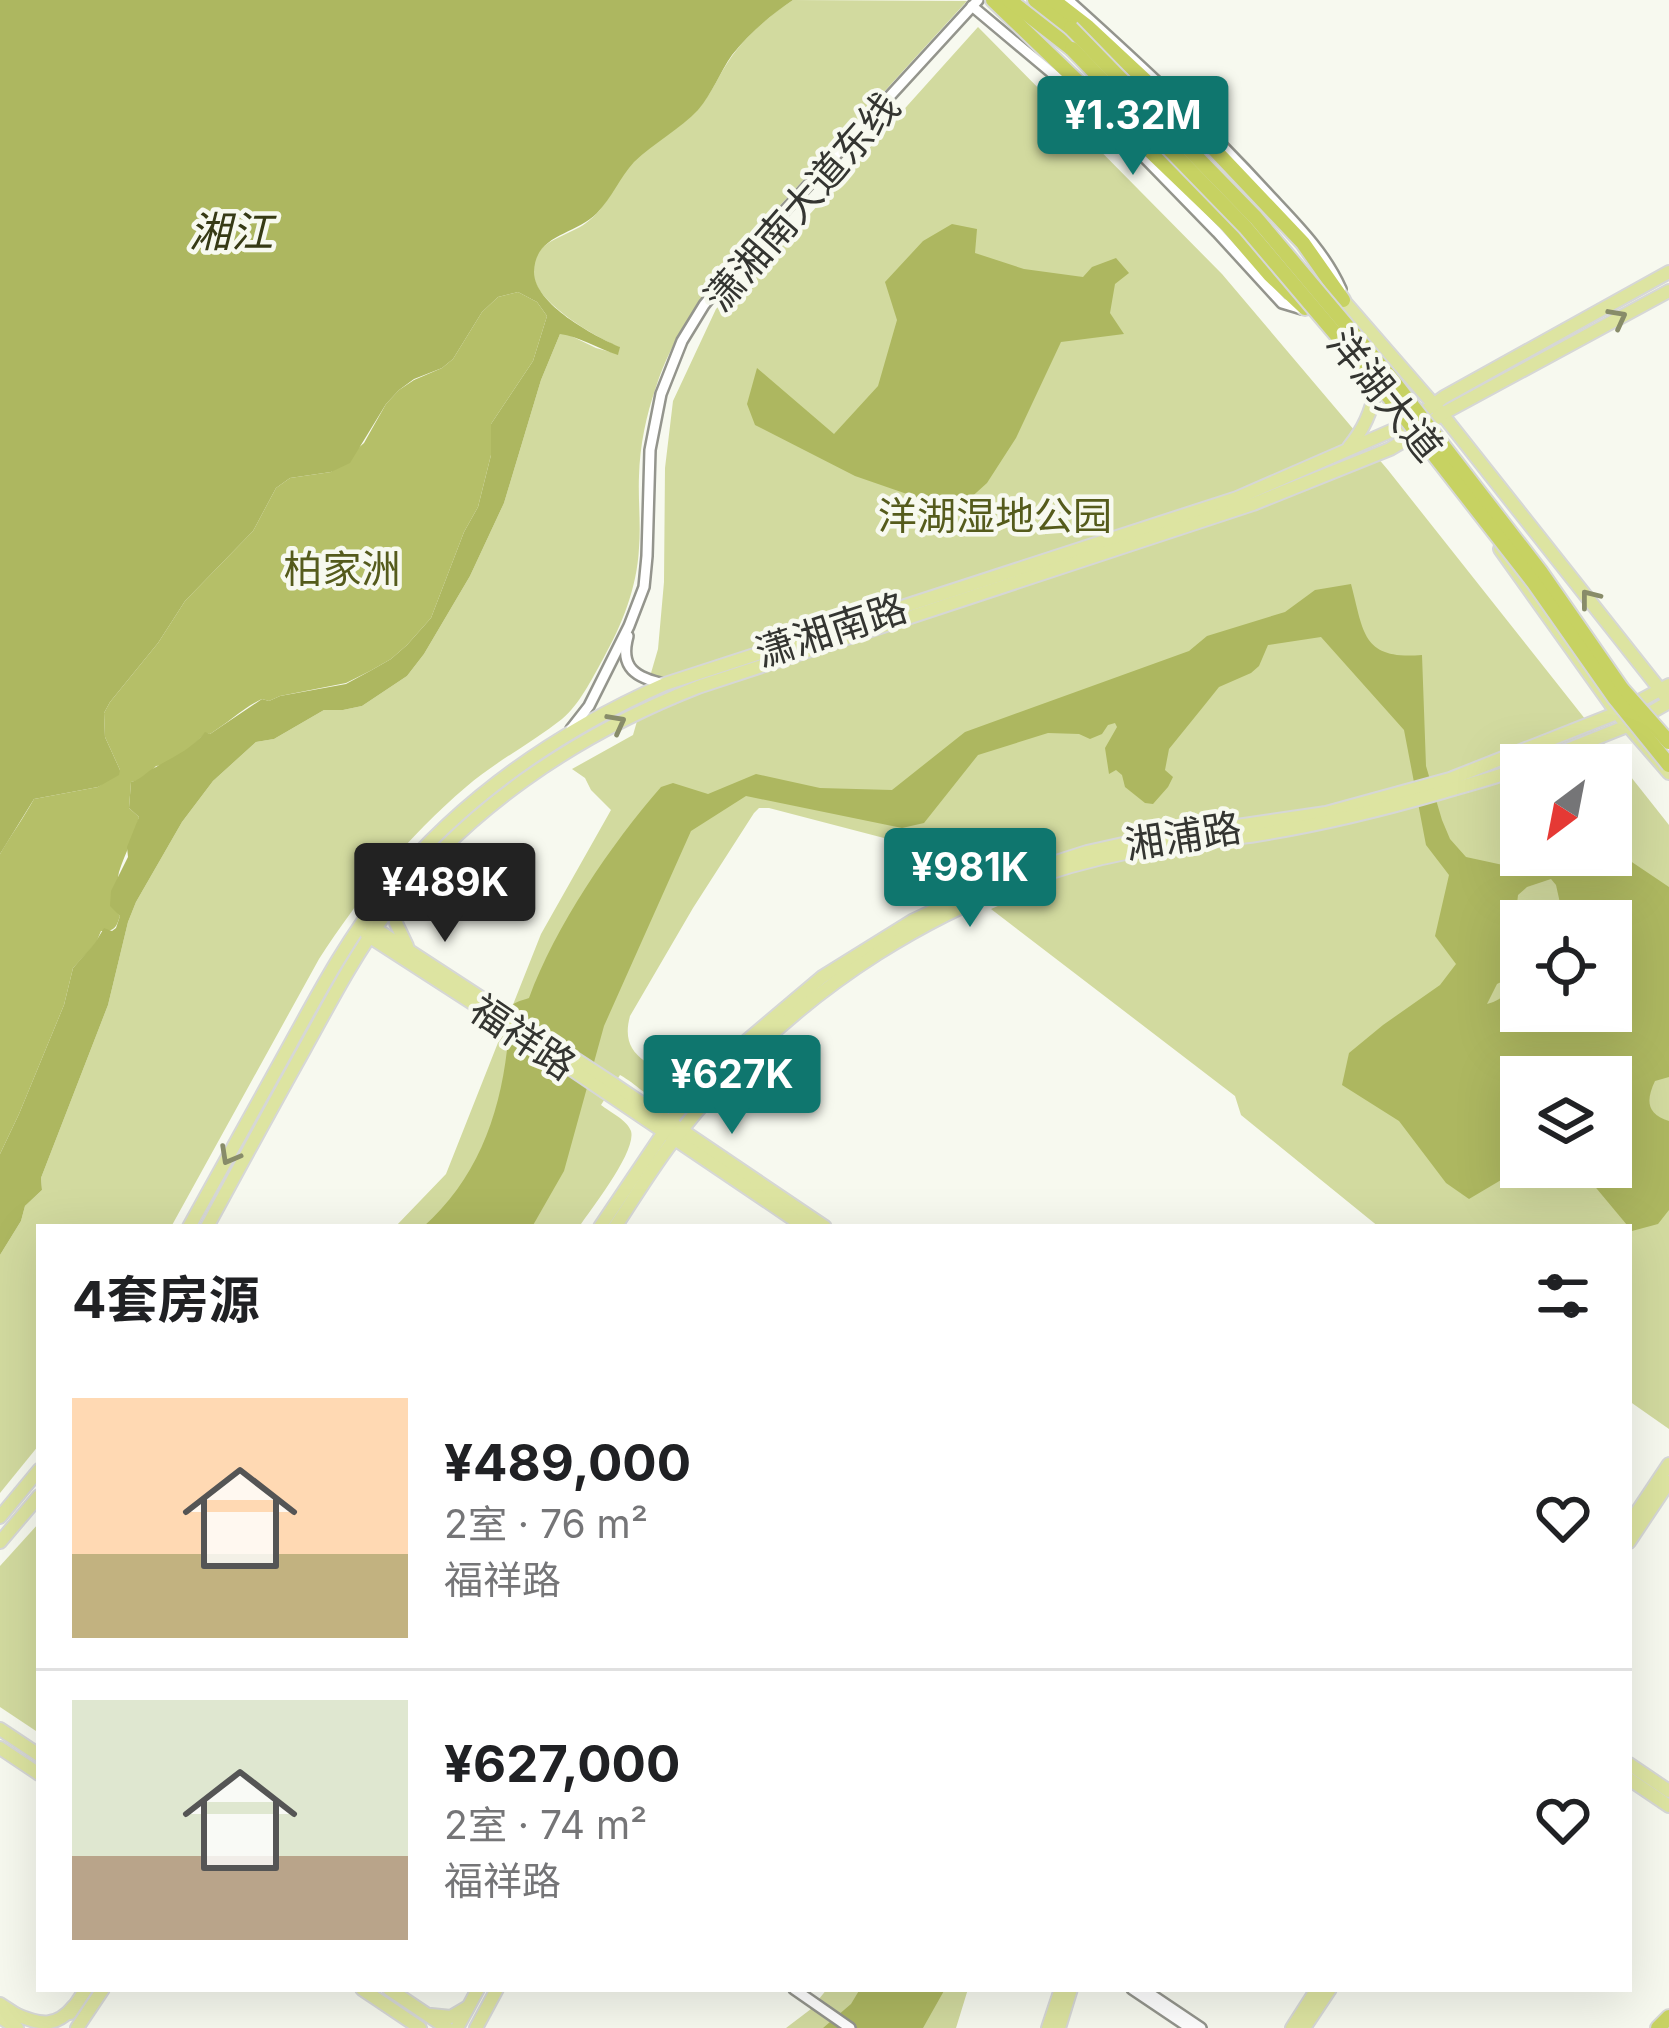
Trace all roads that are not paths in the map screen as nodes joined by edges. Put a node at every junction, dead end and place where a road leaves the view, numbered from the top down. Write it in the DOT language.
graph roads {
  1 [pos="993,0"];
  2 [pos="1009,0"];
  3 [pos="1035,0"];
  4 [pos="1052,0"];
  5 [pos="1068,0"];
  6 [pos="977,4"];
  7 [pos="1669,272"];
  8 [pos="1669,291"];
  9 [pos="1343,300"];
  10 [pos="1308,311"];
  11 [pos="1376,389"];
  12 [pos="1437,409"];
  13 [pos="1412,429"];
  14 [pos="1344,452"];
  15 [pos="665,684"];
  16 [pos="1667,695"];
  17 [pos="1617,713"];
  18 [pos="1627,725"];
  19 [pos="562,738"];
  20 [pos="1669,742"];
  21 [pos="1580,744"];
  22 [pos="1669,769"];
  23 [pos="1500,772"];
  24 [pos="1446,786"];
  25 [pos="1412,796"];
  26 [pos="404,892"];
  27 [pos="367,929"];
  28 [pos="398,956"];
  29 [pos="421,958"];
  30 [pos="352,965"];
  31 [pos="498,1014"];
  32 [pos="694,1092"];
  33 [pos="634,1105"];
  34 [pos="701,1107"];
  35 [pos="672,1132"];
  36 [pos="704,1154"];
  37 [pos="648,1166"];
  38 [pos="191,1224"];
  39 [pos="209,1224"];
  40 [pos="602,1224"];
  41 [pos="617,1224"];
  42 [pos="802,1224"];
  43 [pos="820,1224"];
  44 [pos="1669,1464"];
  45 [pos="36,1474"];
  46 [pos="1669,1482"];
  47 [pos="36,1500"];
  48 [pos="0,1517"];
  49 [pos="1632,1520"];
  50 [pos="1632,1538"];
  51 [pos="0,1542"];
  52 [pos="0,1729"];
  53 [pos="0,1748"];
  54 [pos="36,1753"];
  55 [pos="1632,1766"];
  56 [pos="36,1772"];
  57 [pos="1632,1781"];
  58 [pos="1669,1791"];
  59 [pos="1669,1806"];
  60 [pos="84,1992"];
  61 [pos="101,1992"];
  62 [pos="366,1992"];
  63 [pos="392,1992"];
  64 [pos="476,1992"];
  65 [pos="496,1992"];
  66 [pos="795,1992"];
  67 [pos="1068,1992"];
  68 [pos="1068,1992"];
  69 [pos="1136,1992"];
  70 [pos="1147,1992"];
  71 [pos="1316,1992"];
  72 [pos="1328,1992"];
  73 [pos="0,2004"];
  74 [pos="74,2006"];
  75 [pos="468,2007"];
  76 [pos="424,2013"];
  77 [pos="11,2022"];
  78 [pos="480,2024"];
  79 [pos="79,2026"];
  80 [pos="36,2028"];
  81 [pos="60,2028"];
  82 [pos="420,2028"];
  83 [pos="447,2028"];
  84 [pos="457,2028"];
  85 [pos="845,2028"];
  86 [pos="1048,2028"];
  87 [pos="1059,2028"];
  88 [pos="1190,2028"];
  89 [pos="1201,2028"];
  90 [pos="1292,2028"];
  91 [pos="1304,2028"];
  1 -- 10 [label="highway"];
  2 -- 22 [label="highway, 洋湖大道, bridge"];
  3 -- 20 [label="highway, 洋湖大道, bridge"];
  4 -- 9 [label="highway"];
  5 -- 9 [label="street"];
  6 -- 10 [label="street"];
  6 -- 15 [label="street, 潇湘南大道东线"];
  6 -- 19 [label="street, 潇湘南大道东线"];
  7 -- 12 [label="main road, 潇湘南路"];
  12 -- 8 [label="main road, 潇湘南路, one-way"];
  9 -- 12 [label="main road"];
  10 -- 11 [label="main road"];
  11 -- 13 [label="main road"];
  11 -- 14 [label="main road"];
  12 -- 13 [label="main road, 潇湘南路"];
  16 -- 12 [label="main road, one-way"];
  13 -- 14 [label="main road, 潇湘南路"];
  13 -- 17 [label="main road"];
  26 -- 13 [label="main road, 潇湘南路, one-way"];
  14 -- 15 [label="main road, 潇湘南路"];
  15 -- 19 [label="main road, 潇湘南路"];
  16 -- 17 [label="main road, 湘浦路"];
  16 -- 18 [label="main road, 湘浦路"];
  17 -- 18 [label="main road"];
  17 -- 24 [label="main road, 湘浦路"];
  18 -- 21 [label="main road, 湘浦路"];
  18 -- 22 [label="main road"];
  19 -- 27 [label="main road, 潇湘南路"];
  23 -- 24 [label="main road, 湘浦路"];
  24 -- 25 [label="main road, 湘浦路"];
  25 -- 32 [label="main road, 湘浦路"];
  25 -- 34 [label="main road, 湘浦路"];
  26 -- 27 [label="main road, 潇湘南路"];
  26 -- 29 [label="main road"];
  27 -- 28 [label="main road, 福祥路"];
  27 -- 29 [label="main road, 福祥路"];
  27 -- 30 [label="main road, 潇湘南路"];
  27 -- 38 [label="main road, 潇湘南路, one-way"];
  28 -- 30 [label="main road"];
  28 -- 31 [label="main road, 福祥路"];
  29 -- 31 [label="main road, 福祥路"];
  30 -- 39 [label="main road, 潇湘南路"];
  31 -- 33 [label="main road, 福祥路"];
  32 -- 33 [label="main road"];
  32 -- 35 [label="main road, 湘浦路"];
  33 -- 35 [label="main road, 福祥路"];
  33 -- 37 [label="main road"];
  34 -- 35 [label="main road, 湘浦路"];
  34 -- 36 [label="main road"];
  35 -- 36 [label="main road, 福祥路"];
  35 -- 37 [label="main road, 湘浦路"];
  36 -- 37 [label="main road"];
  36 -- 42 [label="main road, 福祥路"];
  36 -- 43 [label="main road, 福祥路"];
  37 -- 40 [label="main road, 湘浦路"];
  37 -- 41 [label="main road, 湘浦路"];
  44 -- 49 [label="main road"];
  45 -- 48 [label="main road"];
  46 -- 50 [label="main road"];
  47 -- 51 [label="main road"];
  52 -- 54 [label="main road"];
  53 -- 56 [label="main road"];
  55 -- 58 [label="main road"];
  57 -- 59 [label="main road"];
  60 -- 74 [label="main road"];
  61 -- 79 [label="main road"];
  62 -- 82 [label="main road"];
  63 -- 76 [label="main road"];
  64 -- 75 [label="main road"];
  65 -- 78 [label="main road"];
  66 -- 85 [label="street"];
  67 -- 86 [label="main road"];
  68 -- 87 [label="main road"];
  69 -- 88 [label="street"];
  70 -- 89 [label="street"];
  71 -- 90 [label="main road"];
  72 -- 91 [label="main road"];
  73 -- 77 [label="main road"];
  74 -- 77 [label="main road"];
  74 -- 81 [label="main road"];
  75 -- 76 [label="main road"];
  75 -- 84 [label="main road"];
  76 -- 83 [label="main road"];
  77 -- 80 [label="main road"];
}
